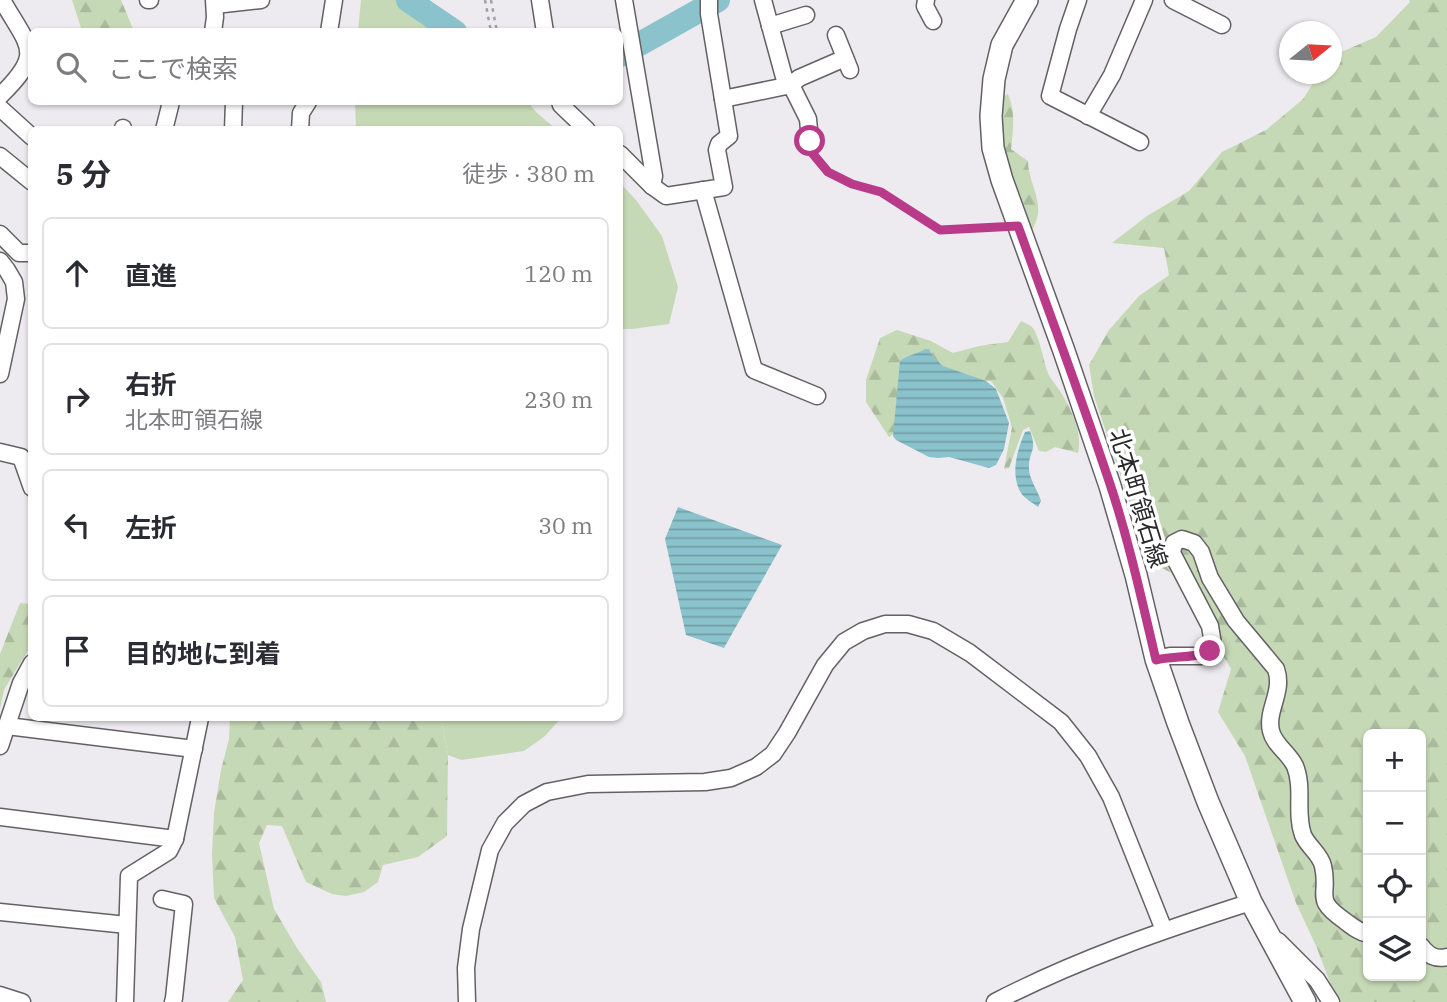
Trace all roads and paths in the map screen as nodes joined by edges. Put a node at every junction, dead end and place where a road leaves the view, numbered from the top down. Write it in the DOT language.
graph roads {
  1 [pos="2,0"];
  2 [pos="261,0"];
  3 [pos="334,0"];
  4 [pos="485,0"];
  5 [pos="491,0"];
  6 [pos="540,0"];
  7 [pos="624,0"];
  8 [pos="763,0"];
  9 [pos="926,0"];
  10 [pos="1027,0"];
  11 [pos="1078,0"];
  12 [pos="1144,0"];
  13 [pos="1174,0"];
  14 [pos="214,2"];
  15 [pos="709,7"];
  16 [pos="806,15"];
  17 [pos="933,21"];
  18 [pos="1222,25"];
  19 [pos="770,26"];
  20 [pos="213,28"];
  21 [pos="330,28"];
  22 [pos="490,28"];
  23 [pos="496,28"];
  24 [pos="544,28"];
  25 [pos="836,35"];
  26 [pos="28,44"];
  27 [pos="28,61"];
  28 [pos="791,85"];
  29 [pos="0,96"];
  30 [pos="723,99"];
  31 [pos="170,105"];
  32 [pos="234,105"];
  33 [pos="305,105"];
  34 [pos="561,105"];
  35 [pos="0,108"];
  36 [pos="1088,116"];
  37 [pos="165,126"];
  38 [pos="233,126"];
  39 [pos="300,126"];
  40 [pos="583,126"];
  41 [pos="28,132"];
  42 [pos="810,141"];
  43 [pos="1140,142"];
  44 [pos="0,156"];
  45 [pos="623,157"];
  46 [pos="28,179"];
  47 [pos="652,186"];
  48 [pos="703,190"];
  49 [pos="1018,226"];
  50 [pos="0,234"];
  51 [pos="28,253"];
  52 [pos="0,261"];
  53 [pos="0,374"];
  54 [pos="817,396"];
  55 [pos="0,452"];
  56 [pos="28,477"];
  57 [pos="1156,660"];
  58 [pos="28,670"];
  59 [pos="199,721"];
  60 [pos="7,726"];
  61 [pos="0,746"];
  62 [pos="194,749"];
  63 [pos="0,817"];
  64 [pos="175,838"];
  65 [pos="162,899"];
  66 [pos="1251,902"];
  67 [pos="0,912"];
  68 [pos="127,925"];
  69 [pos="1164,930"];
  70 [pos="1266,930"];
  71 [pos="1363,933"];
  72 [pos="1426,951"];
  73 [pos="1447,957"];
  74 [pos="0,995"];
  75 [pos="22,1002"];
  76 [pos="125,1002"];
  77 [pos="173,1002"];
  78 [pos="467,1002"];
  79 [pos="995,1002"];
  80 [pos="1305,1002"];
  81 [pos="1331,1002"];
  1 -- 26 [label="street"];
  2 -- 14 [label="street"];
  3 -- 21 [label="street"];
  4 -- 22 [label="path"];
  5 -- 23 [label="path"];
  6 -- 24 [label="street"];
  7 -- 47 [label="street"];
  8 -- 19 [label="street"];
  9 -- 17 [label="street"];
  10 -- 49 [label="main road, 北本町領石線"];
  11 -- 36 [label="street"];
  12 -- 36 [label="street"];
  13 -- 18 [label="street"];
  14 -- 20 [label="street"];
  15 -- 30 [label="street"];
  16 -- 19 [label="street"];
  19 -- 28 [label="street"];
  25 -- 28 [label="street"];
  27 -- 29 [label="street"];
  28 -- 30 [label="street"];
  28 -- 42 [label="street"];
  30 -- 48 [label="street"];
  31 -- 37 [label="street"];
  32 -- 38 [label="street"];
  33 -- 39 [label="street"];
  34 -- 40 [label="street"];
  35 -- 41 [label="street"];
  36 -- 43 [label="street"];
  42 -- 49 [label="path"];
  44 -- 46 [label="street"];
  45 -- 47 [label="street"];
  47 -- 48 [label="street"];
  48 -- 54 [label="street"];
  49 -- 57 [label="main road, 北本町領石線"];
  50 -- 51 [label="street"];
  52 -- 53 [label="street"];
  55 -- 56 [label="street"];
  57 -- 66 [label="main road, 北本町領石線"];
  57 -- 71 [label="street"];
  58 -- 60 [label="street"];
  59 -- 62 [label="street"];
  60 -- 61 [label="street"];
  60 -- 62 [label="street"];
  62 -- 64 [label="street"];
  63 -- 64 [label="street"];
  64 -- 68 [label="street"];
  65 -- 77 [label="street"];
  66 -- 69 [label="street"];
  66 -- 70 [label="main road, 北本町領石線"];
  67 -- 68 [label="street"];
  68 -- 76 [label="street"];
  69 -- 78 [label="street"];
  69 -- 79 [label="street"];
  70 -- 80 [label="main road, 北本町領石線"];
  70 -- 81 [label="street"];
  72 -- 73 [label="street"];
  74 -- 75 [label="street"];
}
